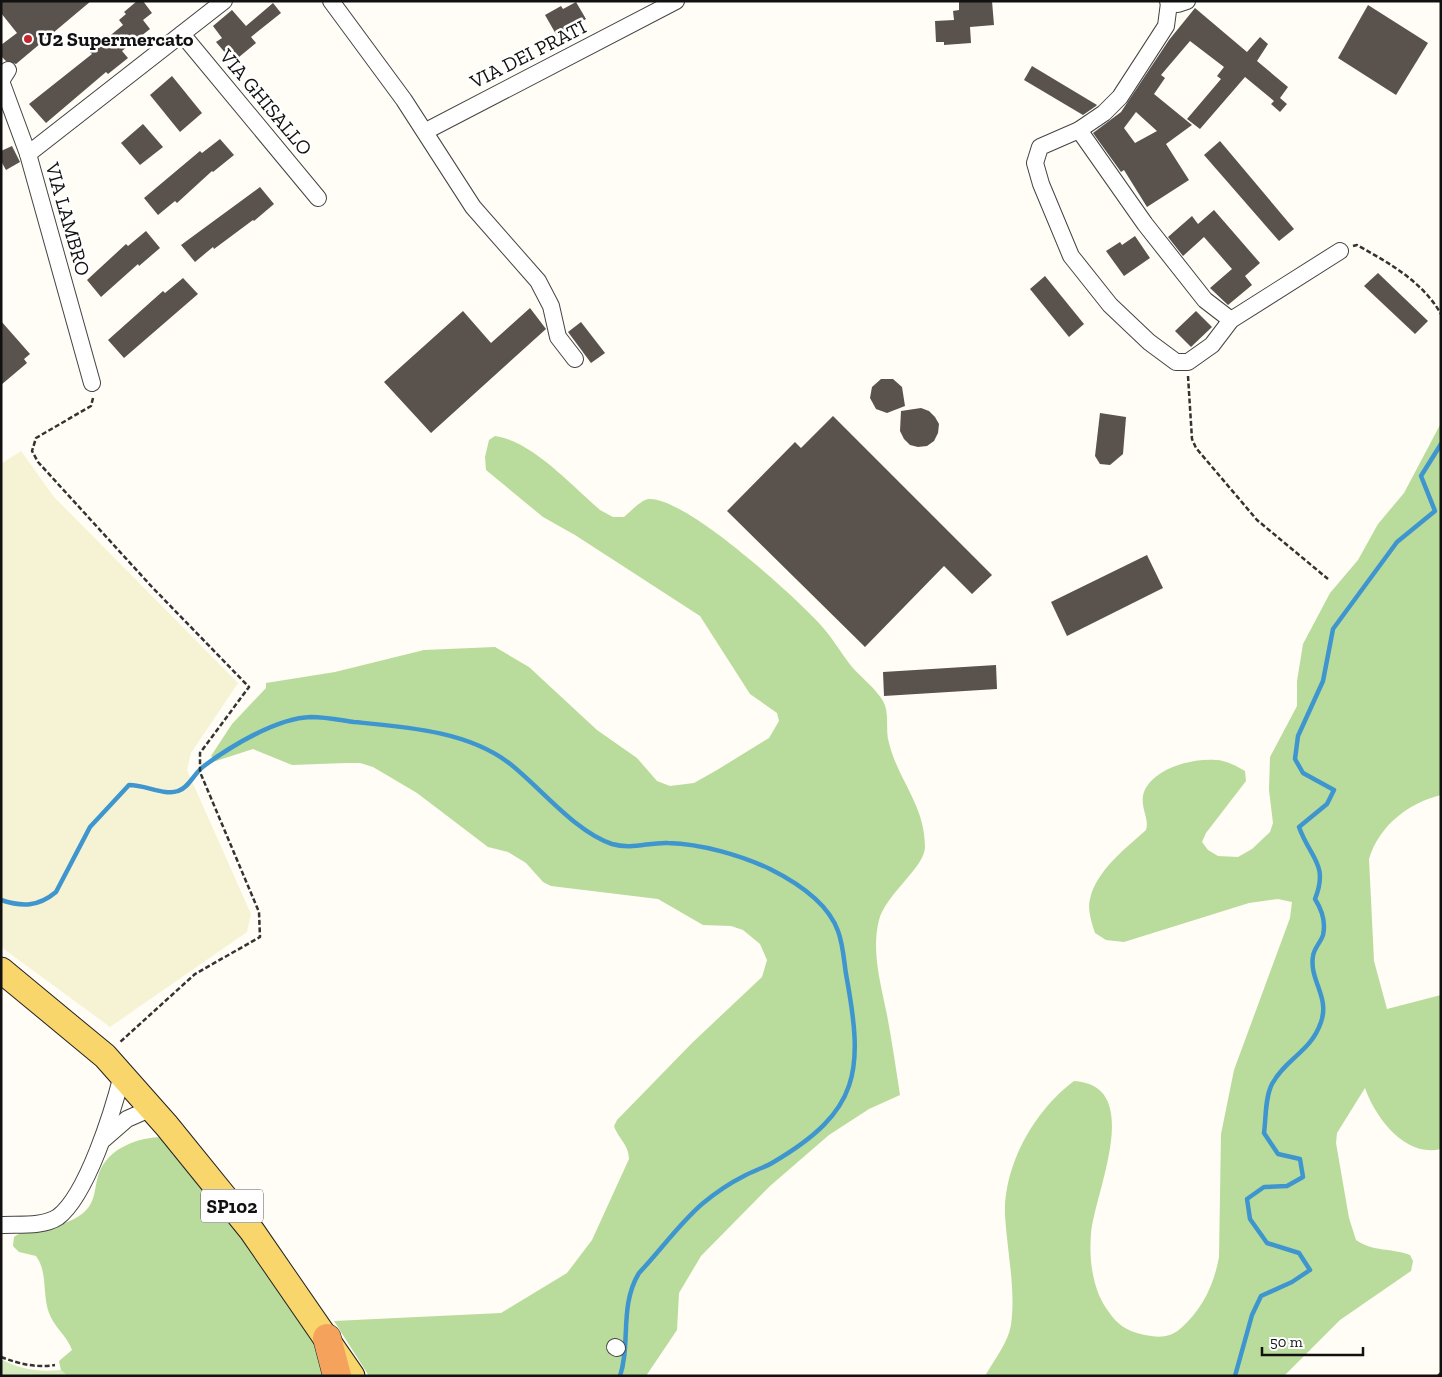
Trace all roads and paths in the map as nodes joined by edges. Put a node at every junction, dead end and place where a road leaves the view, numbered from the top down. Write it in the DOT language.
graph roads {
  1 [pos="224,1"];
  2 [pos="331,1"];
  3 [pos="676,1"];
  4 [pos="1188,1"];
  5 [pos="1168,2"];
  6 [pos="182,34"];
  7 [pos="8,70"];
  8 [pos="1079,130"];
  9 [pos="426,131"];
  10 [pos="28,154"];
  11 [pos="318,198"];
  12 [pos="1340,251"];
  13 [pos="1441,314"];
  14 [pos="1231,320"];
  15 [pos="575,359"];
  16 [pos="1188,362"];
  17 [pos="92,384"];
  18 [pos="1328,579"];
  19 [pos="1,970"];
  20 [pos="105,1056"];
  21 [pos="122,1075"];
  22 [pos="152,1108"];
  23 [pos="104,1139"];
  24 [pos="1,1225"];
  25 [pos="327,1338"];
  26 [pos="1,1357"];
  27 [pos="55,1365"];
  28 [pos="337,1376"];
  29 [pos="352,1376"];
  1 -- 6 [label="street"];
  2 -- 9 [label="street"];
  3 -- 9 [label="street, VIA DEI PRATI"];
  4 -- 5 [label="street"];
  5 -- 8 [label="street"];
  6 -- 10 [label="street"];
  6 -- 11 [label="street, VIA GHISALLO"];
  7 -- 10 [label="street, VIA LAMBRO"];
  8 -- 14 [label="street"];
  8 -- 16 [label="street"];
  9 -- 15 [label="street"];
  10 -- 17 [label="street, VIA LAMBRO"];
  12 -- 13 [label="path"];
  12 -- 14 [label="street"];
  14 -- 16 [label="street"];
  16 -- 18 [label="path"];
  17 -- 20 [label="path"];
  19 -- 20 [label="main road, SP102"];
  20 -- 21 [label="main road, SP102"];
  21 -- 22 [label="main road, SP102"];
  21 -- 23 [label="street"];
  22 -- 23 [label="street"];
  22 -- 25 [label="main road, SP102"];
  23 -- 24 [label="street"];
  25 -- 28 [label="highway"];
  25 -- 29 [label="main road, SP102"];
  26 -- 27 [label="path"];
}
